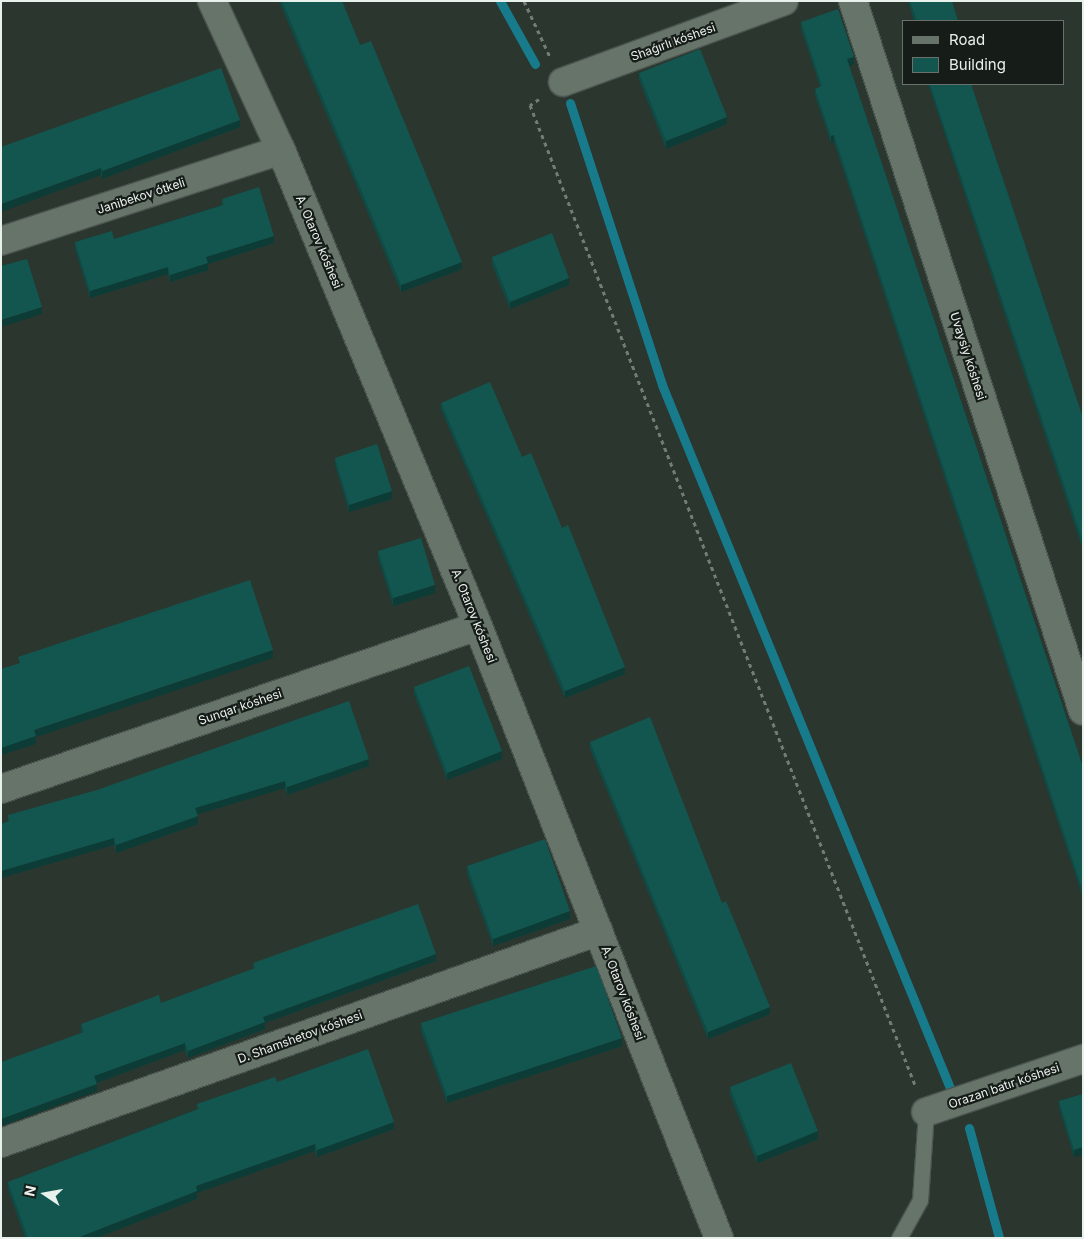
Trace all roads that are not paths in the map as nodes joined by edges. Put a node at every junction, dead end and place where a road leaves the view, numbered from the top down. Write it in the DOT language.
graph roads {
  1 [pos="212,1"];
  2 [pos="784,1"];
  3 [pos="853,1"];
  4 [pos="562,82"];
  5 [pos="281,150"];
  6 [pos="1,242"];
  7 [pos="478,626"];
  8 [pos="1083,711"];
  9 [pos="1,789"];
  10 [pos="599,931"];
  11 [pos="1083,1059"];
  12 [pos="926,1112"];
  13 [pos="1,1143"];
  14 [pos="719,1238"];
  15 [pos="900,1238"];
  1 -- 5 [label="street, A. Otarov kóshesi"];
  2 -- 4 [label="street, Shaǵırlı kóshesi"];
  3 -- 8 [label="street, Uvaysiy kóshesi"];
  5 -- 6 [label="street, Janibekov ótkeli"];
  5 -- 7 [label="street, A. Otarov kóshesi"];
  7 -- 9 [label="street, Sunqar kóshesi"];
  7 -- 10 [label="street, A. Otarov kóshesi"];
  10 -- 13 [label="street, D. Shamshetov kóshesi"];
  10 -- 14 [label="street, A. Otarov kóshesi"];
  11 -- 12 [label="street, Orazan batır kóshesi"];
  12 -- 15 [label="lane"];
}
